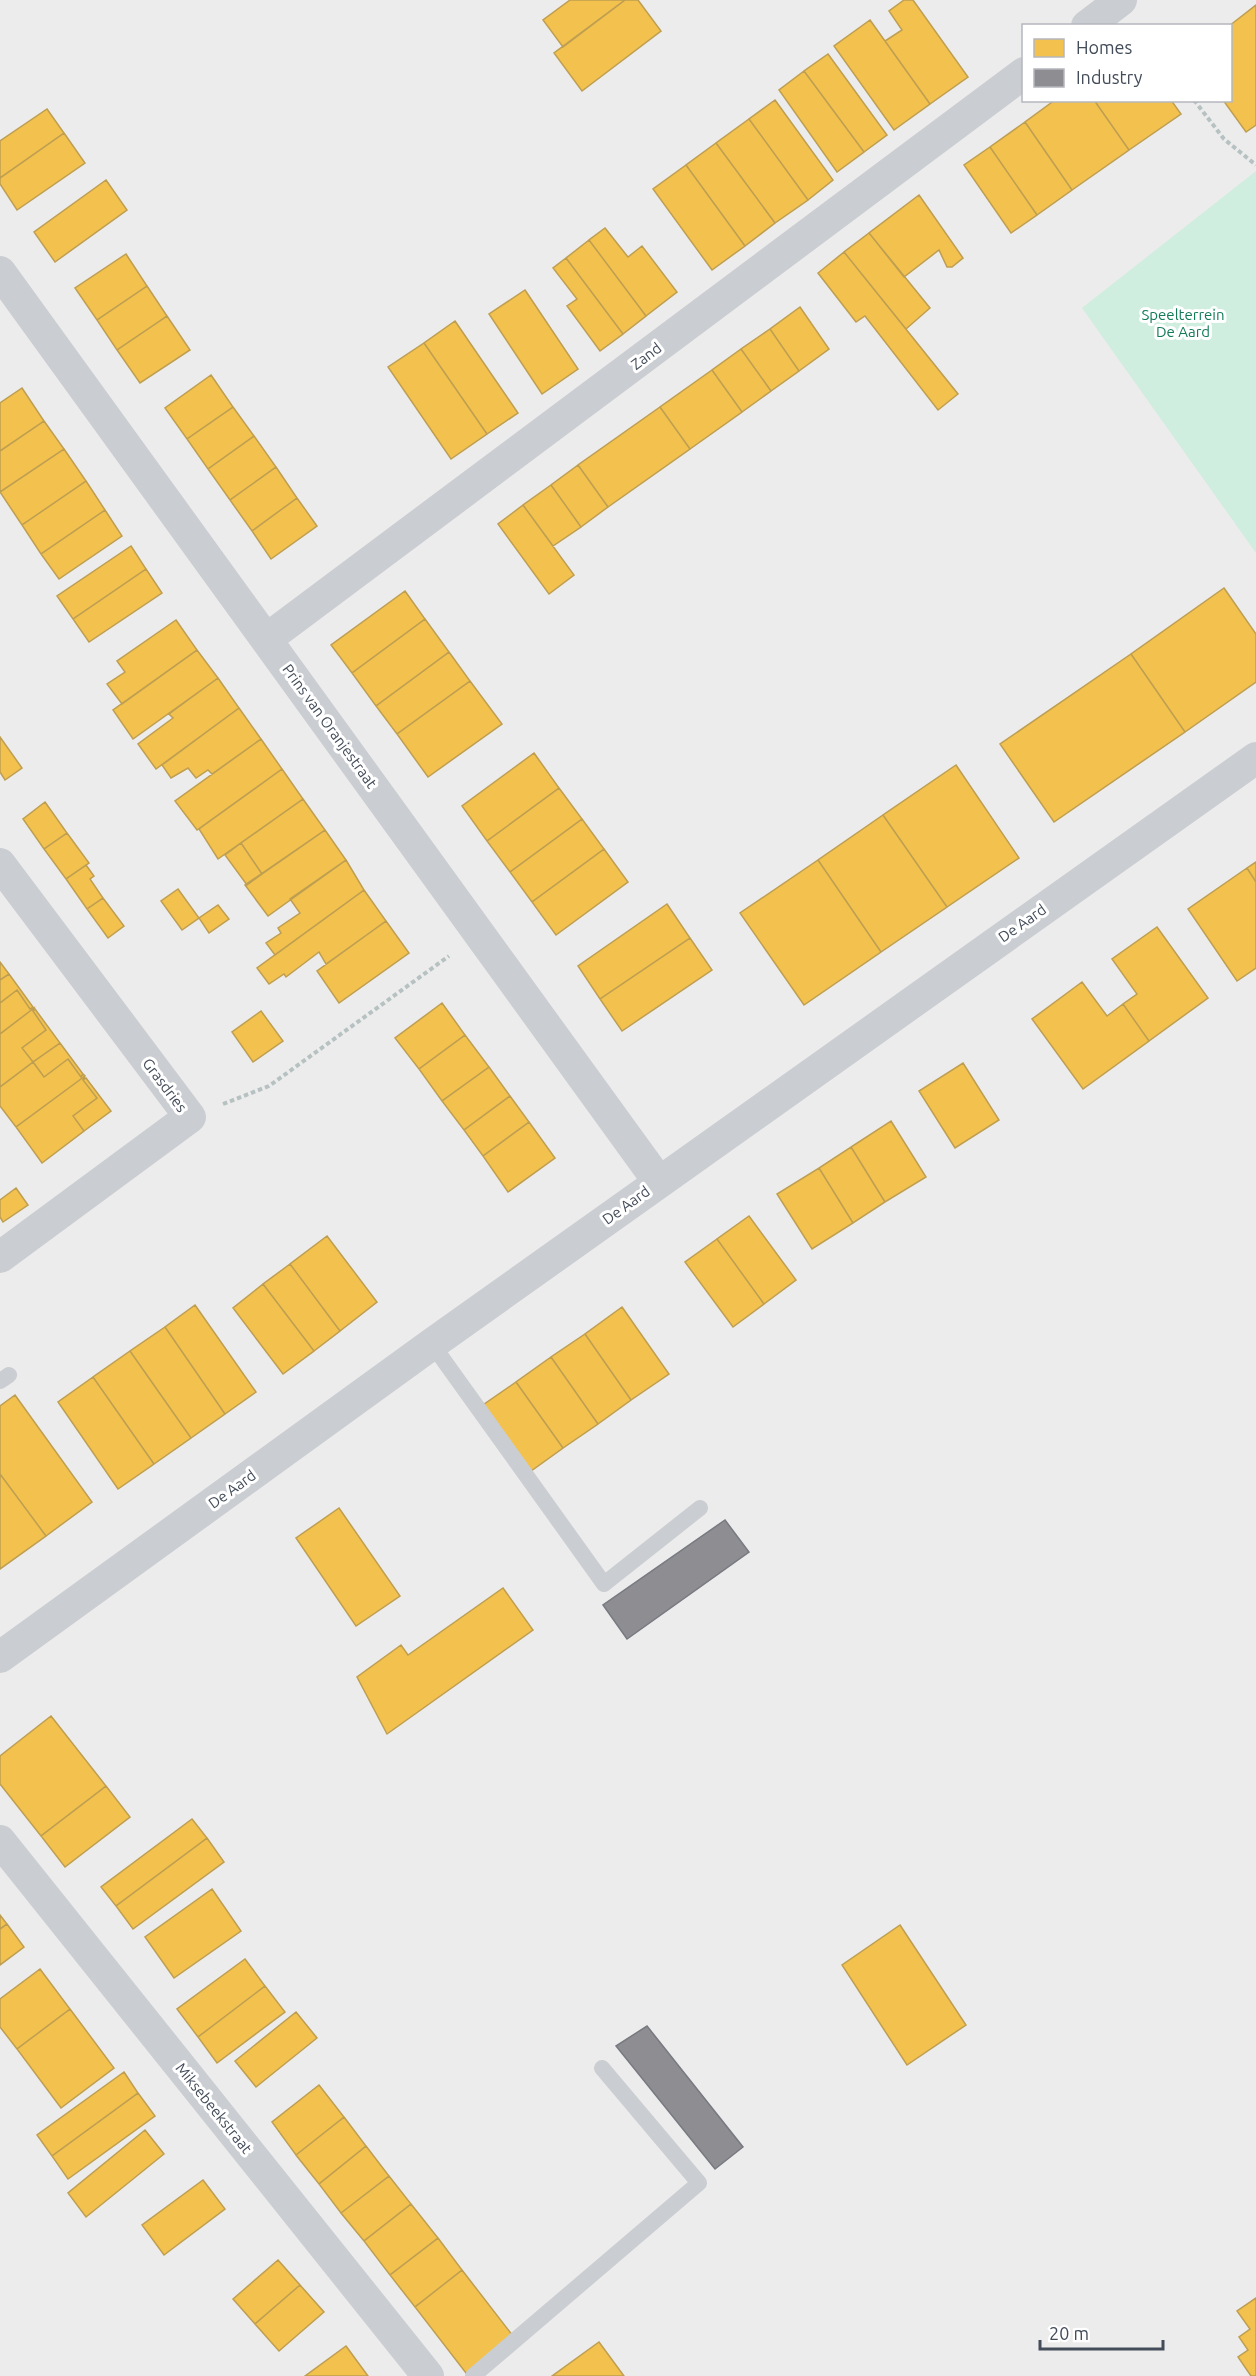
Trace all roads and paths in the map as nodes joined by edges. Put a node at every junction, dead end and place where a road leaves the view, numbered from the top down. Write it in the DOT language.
graph roads {
  1 [pos="1121,0"];
  2 [pos="1090,24"];
  3 [pos="1022,74"];
  4 [pos="1196,102"];
  5 [pos="1256,165"];
  6 [pos="0,272"];
  7 [pos="268,638"];
  8 [pos="1256,758"];
  9 [pos="0,864"];
  10 [pos="479,935"];
  11 [pos="190,1117"];
  12 [pos="659,1182"];
  13 [pos="0,1257"];
  14 [pos="432,1344"];
  15 [pos="700,1508"];
  16 [pos="0,1657"];
  17 [pos="0,1840"];
  18 [pos="602,2067"];
  19 [pos="428,2376"];
  20 [pos="473,2376"];
  1 -- 2 [label="street"];
  3 -- 7 [label="street, Zand"];
  4 -- 5 [label="path"];
  6 -- 7 [label="street, Prins van Oranjestraat"];
  7 -- 10 [label="street, Prins van Oranjestraat"];
  8 -- 12 [label="street, De Aard"];
  9 -- 11 [label="street, Grasdries"];
  10 -- 11 [label="path"];
  10 -- 12 [label="street, Prins van Oranjestraat"];
  11 -- 13 [label="street, Grasdries"];
  12 -- 14 [label="street, De Aard"];
  14 -- 15 [label="lane"];
  14 -- 16 [label="street, De Aard"];
  17 -- 19 [label="street, Miksebeekstraat"];
  18 -- 20 [label="lane"];
}
